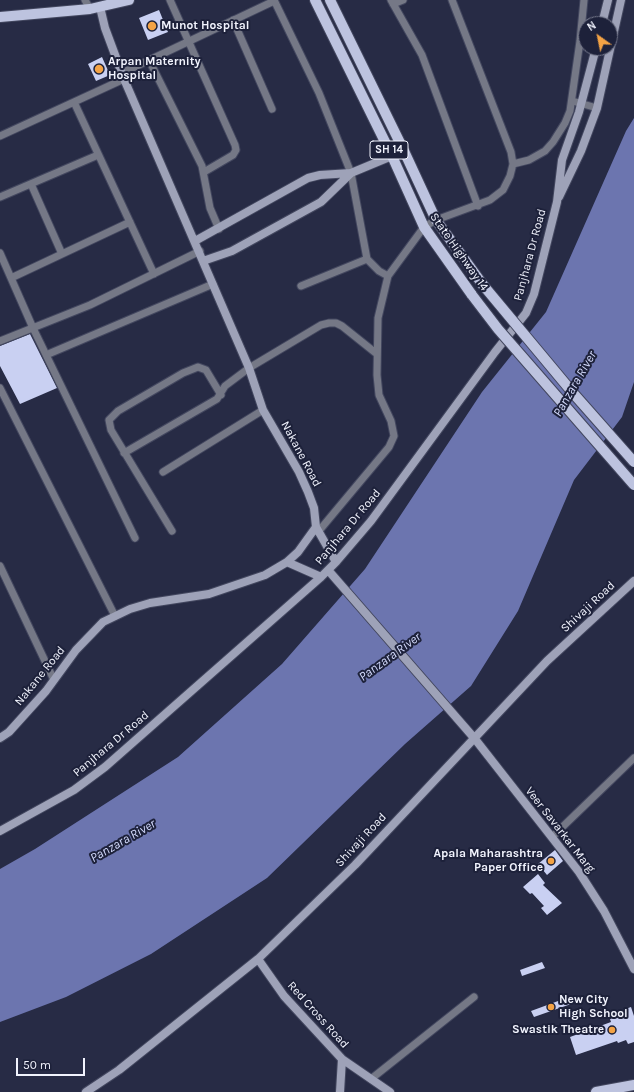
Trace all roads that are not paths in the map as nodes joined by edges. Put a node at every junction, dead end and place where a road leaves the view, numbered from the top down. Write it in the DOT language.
graph roads {
  1 [pos="129,0"];
  2 [pos="170,0"];
  3 [pos="274,0"];
  4 [pos="315,0"];
  5 [pos="330,0"];
  6 [pos="403,0"];
  7 [pos="452,0"];
  8 [pos="584,0"];
  9 [pos="608,0"];
  10 [pos="621,0"];
  11 [pos="392,2"];
  12 [pos="88,4"];
  13 [pos="100,7"];
  14 [pos="604,16"];
  15 [pos="0,17"];
  16 [pos="233,20"];
  17 [pos="187,42"];
  18 [pos="594,56"];
  19 [pos="149,60"];
  20 [pos="123,76"];
  21 [pos="572,100"];
  22 [pos="74,102"];
  23 [pos="581,103"];
  24 [pos="597,108"];
  25 [pos="272,109"];
  26 [pos="0,136"];
  27 [pos="404,151"];
  28 [pos="98,155"];
  29 [pos="392,156"];
  30 [pos="513,164"];
  31 [pos="204,172"];
  32 [pos="352,173"];
  33 [pos="31,184"];
  34 [pos="0,197"];
  35 [pos="557,202"];
  36 [pos="478,206"];
  37 [pos="436,220"];
  38 [pos="130,222"];
  39 [pos="424,227"];
  40 [pos="219,229"];
  41 [pos="195,241"];
  42 [pos="200,252"];
  43 [pos="0,253"];
  44 [pos="62,254"];
  45 [pos="367,259"];
  46 [pos="204,261"];
  47 [pos="154,274"];
  48 [pos="388,276"];
  49 [pos="11,278"];
  50 [pos="213,284"];
  51 [pos="301,286"];
  52 [pos="32,328"];
  53 [pos="0,341"];
  54 [pos="377,354"];
  55 [pos="46,355"];
  56 [pos="249,368"];
  57 [pos="0,388"];
  58 [pos="221,395"];
  59 [pos="263,410"];
  60 [pos="124,453"];
  61 [pos="634,462"];
  62 [pos="163,472"];
  63 [pos="634,485"];
  64 [pos="317,530"];
  65 [pos="172,531"];
  66 [pos="136,538"];
  67 [pos="288,562"];
  68 [pos="336,562"];
  69 [pos="0,566"];
  70 [pos="328,570"];
  71 [pos="321,577"];
  72 [pos="634,581"];
  73 [pos="115,616"];
  74 [pos="54,680"];
  75 [pos="0,738"];
  76 [pos="474,739"];
  77 [pos="634,758"];
  78 [pos="0,831"];
  79 [pos="552,837"];
  80 [pos="258,959"];
  81 [pos="634,969"];
  82 [pos="474,997"];
  83 [pos="342,1059"];
  84 [pos="371,1079"];
  85 [pos="634,1085"];
  86 [pos="86,1092"];
  87 [pos="340,1092"];
  88 [pos="390,1092"];
  89 [pos="596,1092"];
  1 -- 13 [label="main road"];
  2 -- 17 [label="street"];
  3 -- 16 [label="street"];
  3 -- 32 [label="street"];
  4 -- 29 [label="main road, State Highway 14 / SH 14"];
  5 -- 27 [label="main road, State Highway 14 / SH 14"];
  6 -- 11 [label="street"];
  7 -- 30 [label="street"];
  8 -- 21 [label="street"];
  9 -- 14 [label="street"];
  10 -- 24 [label="street, Panjhara Dr Road"];
  11 -- 36 [label="street"];
  12 -- 13 [label="main road"];
  12 -- 15 [label="main road"];
  13 -- 20 [label="street, Nakane Road"];
  16 -- 17 [label="street"];
  16 -- 25 [label="street"];
  17 -- 19 [label="street"];
  17 -- 31 [label="street"];
  18 -- 23 [label="street, Panjhara Dr Road"];
  19 -- 20 [label="street"];
  19 -- 31 [label="street"];
  20 -- 22 [label="street"];
  20 -- 41 [label="street, Nakane Road"];
  21 -- 23 [label="street"];
  21 -- 30 [label="street"];
  22 -- 26 [label="street"];
  22 -- 28 [label="street"];
  23 -- 24 [label="street"];
  23 -- 35 [label="street, Panjhara Dr Road"];
  24 -- 35 [label="street, Panjhara Dr Road"];
  27 -- 29 [label="street"];
  27 -- 37 [label="main road, State Highway 14 / SH 14"];
  28 -- 33 [label="street"];
  28 -- 38 [label="street"];
  29 -- 32 [label="street"];
  29 -- 39 [label="main road, State Highway 14 / SH 14"];
  30 -- 36 [label="street"];
  31 -- 40 [label="street"];
  32 -- 40 [label="street"];
  32 -- 45 [label="street"];
  32 -- 46 [label="street"];
  33 -- 34 [label="street"];
  33 -- 44 [label="street"];
  35 -- 68 [label="street, Panjhara Dr Road"];
  36 -- 37 [label="street"];
  37 -- 39 [label="street"];
  37 -- 61 [label="main road, State Highway 14 / SH 14, bridge"];
  38 -- 44 [label="street"];
  38 -- 47 [label="street"];
  39 -- 48 [label="street"];
  39 -- 63 [label="main road, State Highway 14 / SH 14, bridge"];
  40 -- 41 [label="street"];
  41 -- 42 [label="street, Nakane Road"];
  42 -- 46 [label="street, Nakane Road"];
  42 -- 47 [label="street"];
  43 -- 49 [label="street"];
  44 -- 49 [label="street"];
  45 -- 48 [label="street"];
  45 -- 51 [label="street"];
  46 -- 50 [label="street, Nakane Road"];
  47 -- 52 [label="street"];
  48 -- 54 [label="street"];
  49 -- 52 [label="street"];
  50 -- 55 [label="street"];
  50 -- 56 [label="street, Nakane Road"];
  52 -- 53 [label="street"];
  52 -- 55 [label="street"];
  54 -- 56 [label="street"];
  54 -- 64 [label="street"];
  55 -- 66 [label="street"];
  56 -- 58 [label="street"];
  56 -- 59 [label="street, Nakane Road"];
  57 -- 73 [label="street"];
  58 -- 60 [label="street"];
  58 -- 60 [label="street"];
  59 -- 62 [label="street"];
  59 -- 64 [label="street, Nakane Road"];
  60 -- 65 [label="street"];
  64 -- 67 [label="street, Nakane Road"];
  64 -- 68 [label="street"];
  67 -- 71 [label="street"];
  67 -- 73 [label="street, Nakane Road"];
  68 -- 70 [label="street, Panjhara Dr Road"];
  69 -- 74 [label="street"];
  70 -- 71 [label="street, Panjhara Dr Road"];
  70 -- 76 [label="street, Veer Savarkar Marg"];
  71 -- 78 [label="street, Panjhara Dr Road"];
  72 -- 76 [label="street, Shivaji Road"];
  73 -- 74 [label="street, Nakane Road"];
  74 -- 75 [label="street, Nakane Road"];
  76 -- 79 [label="street, Veer Savarkar Marg"];
  76 -- 80 [label="street, Shivaji Road"];
  77 -- 79 [label="street"];
  79 -- 81 [label="street, Veer Savarkar Marg"];
  80 -- 83 [label="street, Red Cross Road"];
  80 -- 86 [label="street, Shivaji Road"];
  82 -- 84 [label="street"];
  83 -- 84 [label="street"];
  83 -- 87 [label="street, Red Cross Road"];
  84 -- 88 [label="street"];
  85 -- 89 [label="main road"];
}
